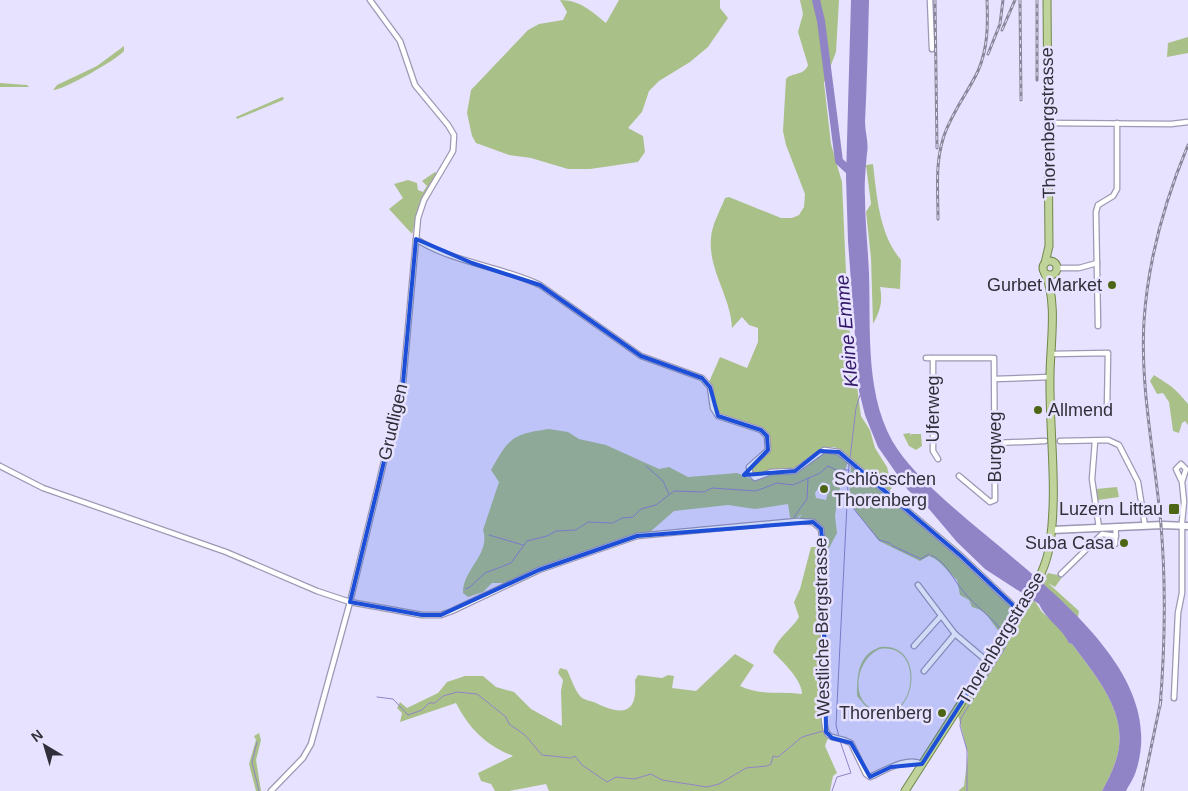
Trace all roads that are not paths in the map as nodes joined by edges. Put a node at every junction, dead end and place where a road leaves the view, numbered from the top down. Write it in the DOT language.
graph roads {
  1 [pos="370,0"];
  2 [pos="930,0"];
  3 [pos="1047,0"];
  4 [pos="932,48"];
  5 [pos="1188,122"];
  6 [pos="1048,123"];
  7 [pos="1117,123"];
  8 [pos="416,239"];
  9 [pos="1049,246"];
  10 [pos="1045,263"];
  11 [pos="1097,263"];
  12 [pos="1055,269"];
  13 [pos="1045,274"];
  14 [pos="1050,290"];
  15 [pos="1098,326"];
  16 [pos="1051,354"];
  17 [pos="926,358"];
  18 [pos="933,358"];
  19 [pos="1050,377"];
  20 [pos="995,379"];
  21 [pos="1107,408"];
  22 [pos="1045,441"];
  23 [pos="1060,441"];
  24 [pos="1095,441"];
  25 [pos="995,443"];
  26 [pos="938,459"];
  27 [pos="0,466"];
  28 [pos="959,476"];
  29 [pos="1182,482"];
  30 [pos="1185,525"];
  31 [pos="1145,526"];
  32 [pos="1116,527"];
  33 [pos="1098,528"];
  34 [pos="1052,530"];
  35 [pos="1116,536"];
  36 [pos="1115,544"];
  37 [pos="1061,574"];
  38 [pos="918,585"];
  39 [pos="350,602"];
  40 [pos="1020,612"];
  41 [pos="940,617"];
  42 [pos="955,634"];
  43 [pos="914,646"];
  44 [pos="988,662"];
  45 [pos="924,671"];
  46 [pos="1174,698"];
  47 [pos="922,764"];
  48 [pos="271,791"];
  49 [pos="904,791"];
  1 -- 8 [label="street, Grudligen"];
  2 -- 4 [label="street"];
  3 -- 6 [label="main road, Thorenbergstrasse"];
  5 -- 7 [label="street"];
  6 -- 7 [label="street"];
  6 -- 9 [label="main road, Thorenbergstrasse"];
  7 -- 11 [label="street"];
  8 -- 39 [label="street, Grudligen"];
  8 -- 40 [label="street"];
  9 -- 10 [label="main road, Thorenbergstrasse"];
  9 -- 12 [label="main road, Thorenbergstrasse"];
  10 -- 12 [label="main road"];
  10 -- 13 [label="main road, Thorenbergstrasse"];
  11 -- 12 [label="street"];
  11 -- 15 [label="street"];
  12 -- 13 [label="main road"];
  12 -- 14 [label="main road, Thorenbergstrasse"];
  13 -- 14 [label="main road, Thorenbergstrasse"];
  14 -- 16 [label="main road, Thorenbergstrasse"];
  16 -- 19 [label="main road, Thorenbergstrasse"];
  16 -- 21 [label="street"];
  17 -- 18 [label="street"];
  18 -- 20 [label="street"];
  18 -- 26 [label="street, Uferweg"];
  19 -- 20 [label="street"];
  19 -- 34 [label="main road, Thorenbergstrasse"];
  20 -- 25 [label="street, Burgweg"];
  22 -- 25 [label="street"];
  23 -- 24 [label="street"];
  24 -- 31 [label="street"];
  24 -- 33 [label="street"];
  25 -- 28 [label="street, Burgweg"];
  27 -- 39 [label="street, Westliche Bergstrasse"];
  29 -- 30 [label="street"];
  30 -- 31 [label="street"];
  30 -- 46 [label="street"];
  31 -- 32 [label="street"];
  32 -- 33 [label="street"];
  32 -- 35 [label="street"];
  33 -- 34 [label="street"];
  34 -- 40 [label="main road, Thorenbergstrasse"];
  35 -- 36 [label="street"];
  35 -- 37 [label="street"];
  38 -- 41 [label="street"];
  39 -- 47 [label="street, Westliche Bergstrasse"];
  39 -- 48 [label="street, Grudligen"];
  40 -- 44 [label="main road, Thorenbergstrasse"];
  41 -- 42 [label="street"];
  41 -- 43 [label="street"];
  42 -- 44 [label="street"];
  42 -- 45 [label="street"];
  44 -- 47 [label="main road, Thorenbergstrasse"];
  47 -- 49 [label="main road, Thorenbergstrasse"];
}
